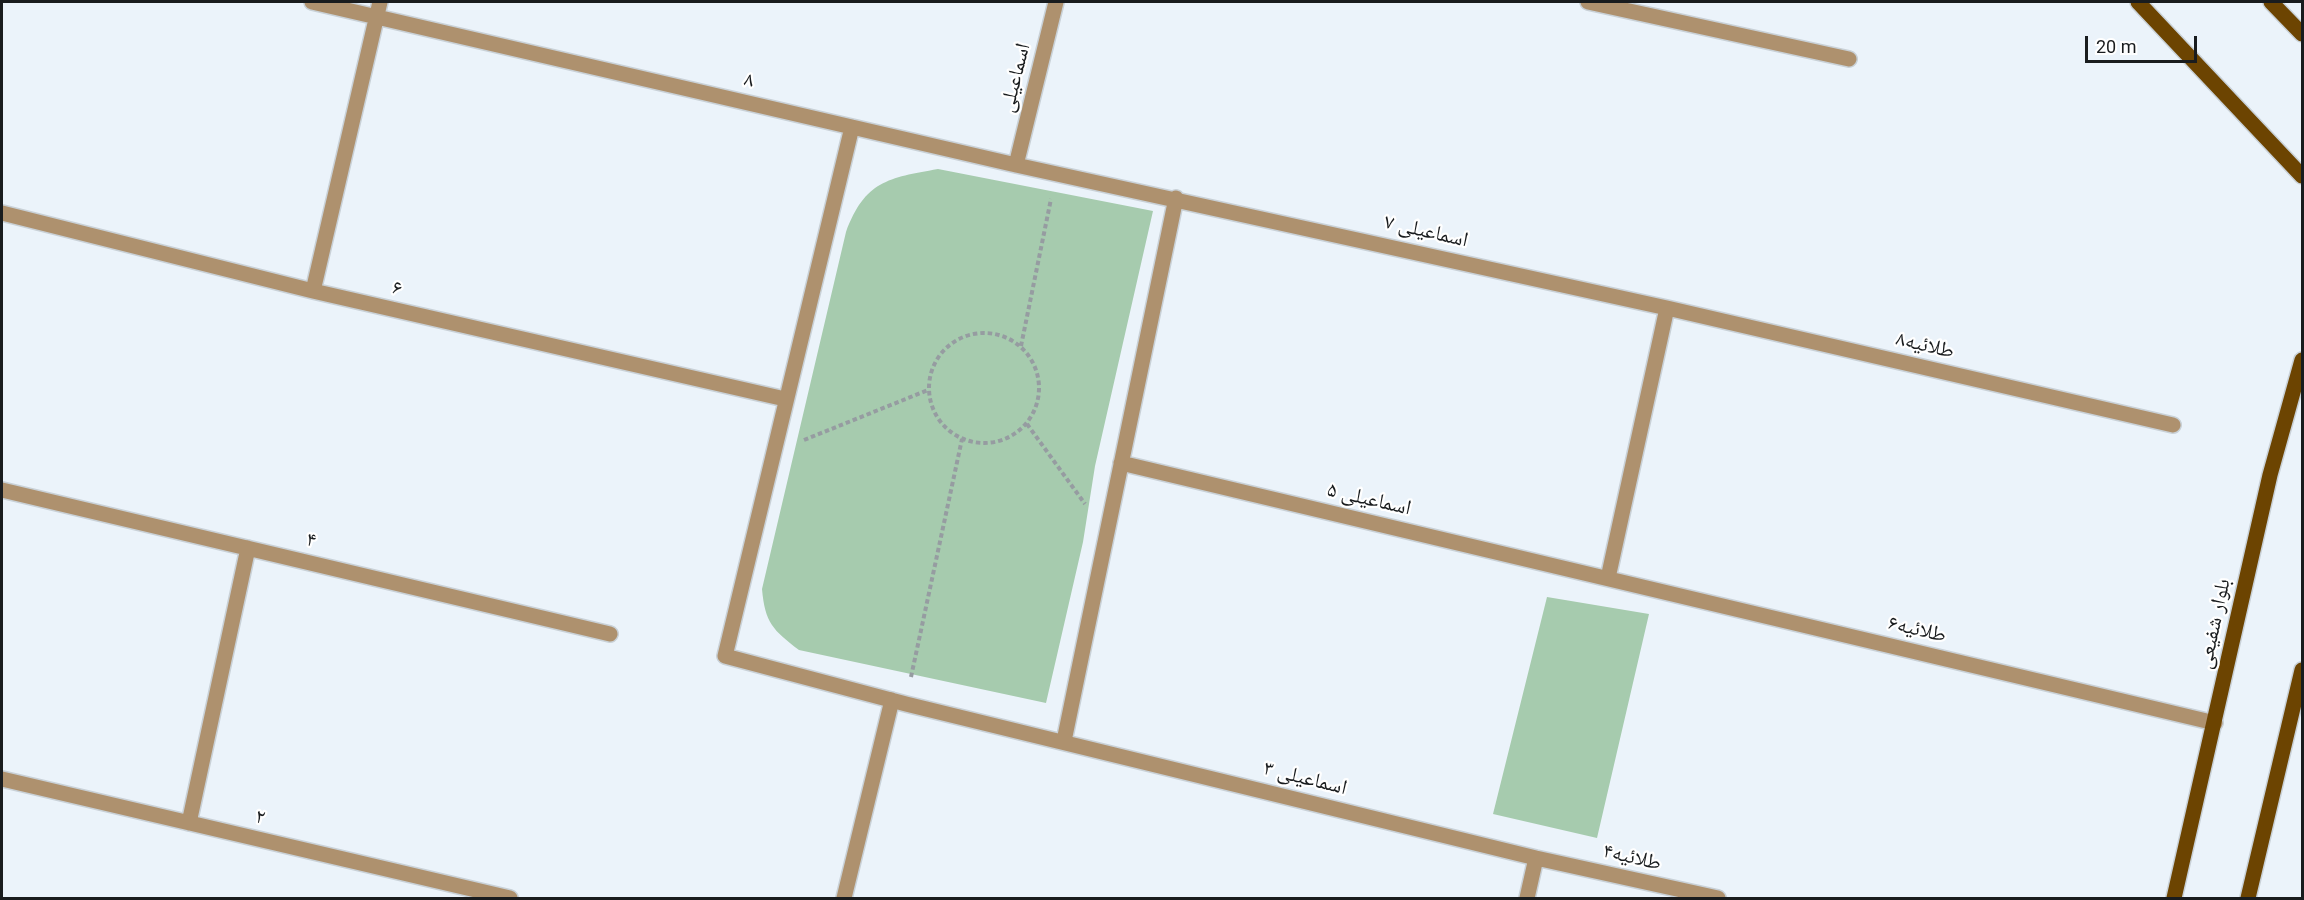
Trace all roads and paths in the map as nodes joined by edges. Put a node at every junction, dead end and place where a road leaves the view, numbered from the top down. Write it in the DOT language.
graph roads {
  1 [pos="312,2"];
  2 [pos="1056,2"];
  3 [pos="1588,2"];
  4 [pos="2138,2"];
  5 [pos="2271,2"];
  6 [pos="378,8"];
  7 [pos="2302,34"];
  8 [pos="1849,59"];
  9 [pos="852,127"];
  10 [pos="1016,165"];
  11 [pos="1056,174"];
  12 [pos="2302,176"];
  13 [pos="1176,198"];
  14 [pos="2,213"];
  15 [pos="313,291"];
  16 [pos="1667,308"];
  17 [pos="1021,346"];
  18 [pos="2302,360"];
  19 [pos="928,390"];
  20 [pos="785,399"];
  21 [pos="1027,424"];
  22 [pos="2173,424"];
  23 [pos="962,439"];
  24 [pos="775,451"];
  25 [pos="1121,463"];
  26 [pos="2,490"];
  27 [pos="1107,534"];
  28 [pos="248,548"];
  29 [pos="1608,578"];
  30 [pos="610,634"];
  31 [pos="2302,670"];
  32 [pos="899,702"];
  33 [pos="2215,723"];
  34 [pos="1064,741"];
  35 [pos="2,779"];
  36 [pos="189,823"];
  37 [pos="1536,858"];
  38 [pos="510,898"];
  39 [pos="844,898"];
  40 [pos="1527,898"];
  41 [pos="1718,898"];
  42 [pos="2174,898"];
  43 [pos="2248,898"];
  1 -- 6 [label="street, ۸"];
  2 -- 10 [label="street, اسماعیلی"];
  3 -- 8 [label="street"];
  4 -- 12 [label="main road"];
  5 -- 7 [label="main road"];
  6 -- 9 [label="street, ۸"];
  6 -- 15 [label="street"];
  9 -- 10 [label="street, ۸"];
  9 -- 20 [label="street"];
  10 -- 11 [label="street, ۸"];
  11 -- 13 [label="street, ۸"];
  11 -- 17 [label="path"];
  13 -- 16 [label="street, اسماعیلی ۷"];
  13 -- 25 [label="street"];
  14 -- 15 [label="street, ۶"];
  15 -- 20 [label="street, ۶"];
  16 -- 22 [label="street, طلائیه۸"];
  16 -- 29 [label="street"];
  17 -- 19 [label="path"];
  17 -- 21 [label="path"];
  18 -- 33 [label="main road, بلوار شفیعی"];
  19 -- 23 [label="path"];
  19 -- 24 [label="path"];
  20 -- 24 [label="street"];
  21 -- 23 [label="path"];
  21 -- 27 [label="path"];
  23 -- 32 [label="path"];
  24 -- 32 [label="street, اسماعیلی ۳"];
  25 -- 27 [label="street"];
  25 -- 29 [label="street, اسماعیلی ۵"];
  26 -- 28 [label="street, ۴"];
  27 -- 34 [label="street"];
  28 -- 30 [label="street, ۴"];
  28 -- 36 [label="street"];
  29 -- 33 [label="street, طلائیه۶"];
  31 -- 43 [label="main road"];
  32 -- 34 [label="street, اسماعیلی ۳"];
  32 -- 39 [label="street"];
  33 -- 42 [label="main road, بلوار شفیعی"];
  34 -- 37 [label="street, اسماعیلی ۳"];
  35 -- 36 [label="street, ۲"];
  36 -- 38 [label="street, ۲"];
  37 -- 40 [label="street"];
  37 -- 41 [label="street, طلائیه۴"];
}
